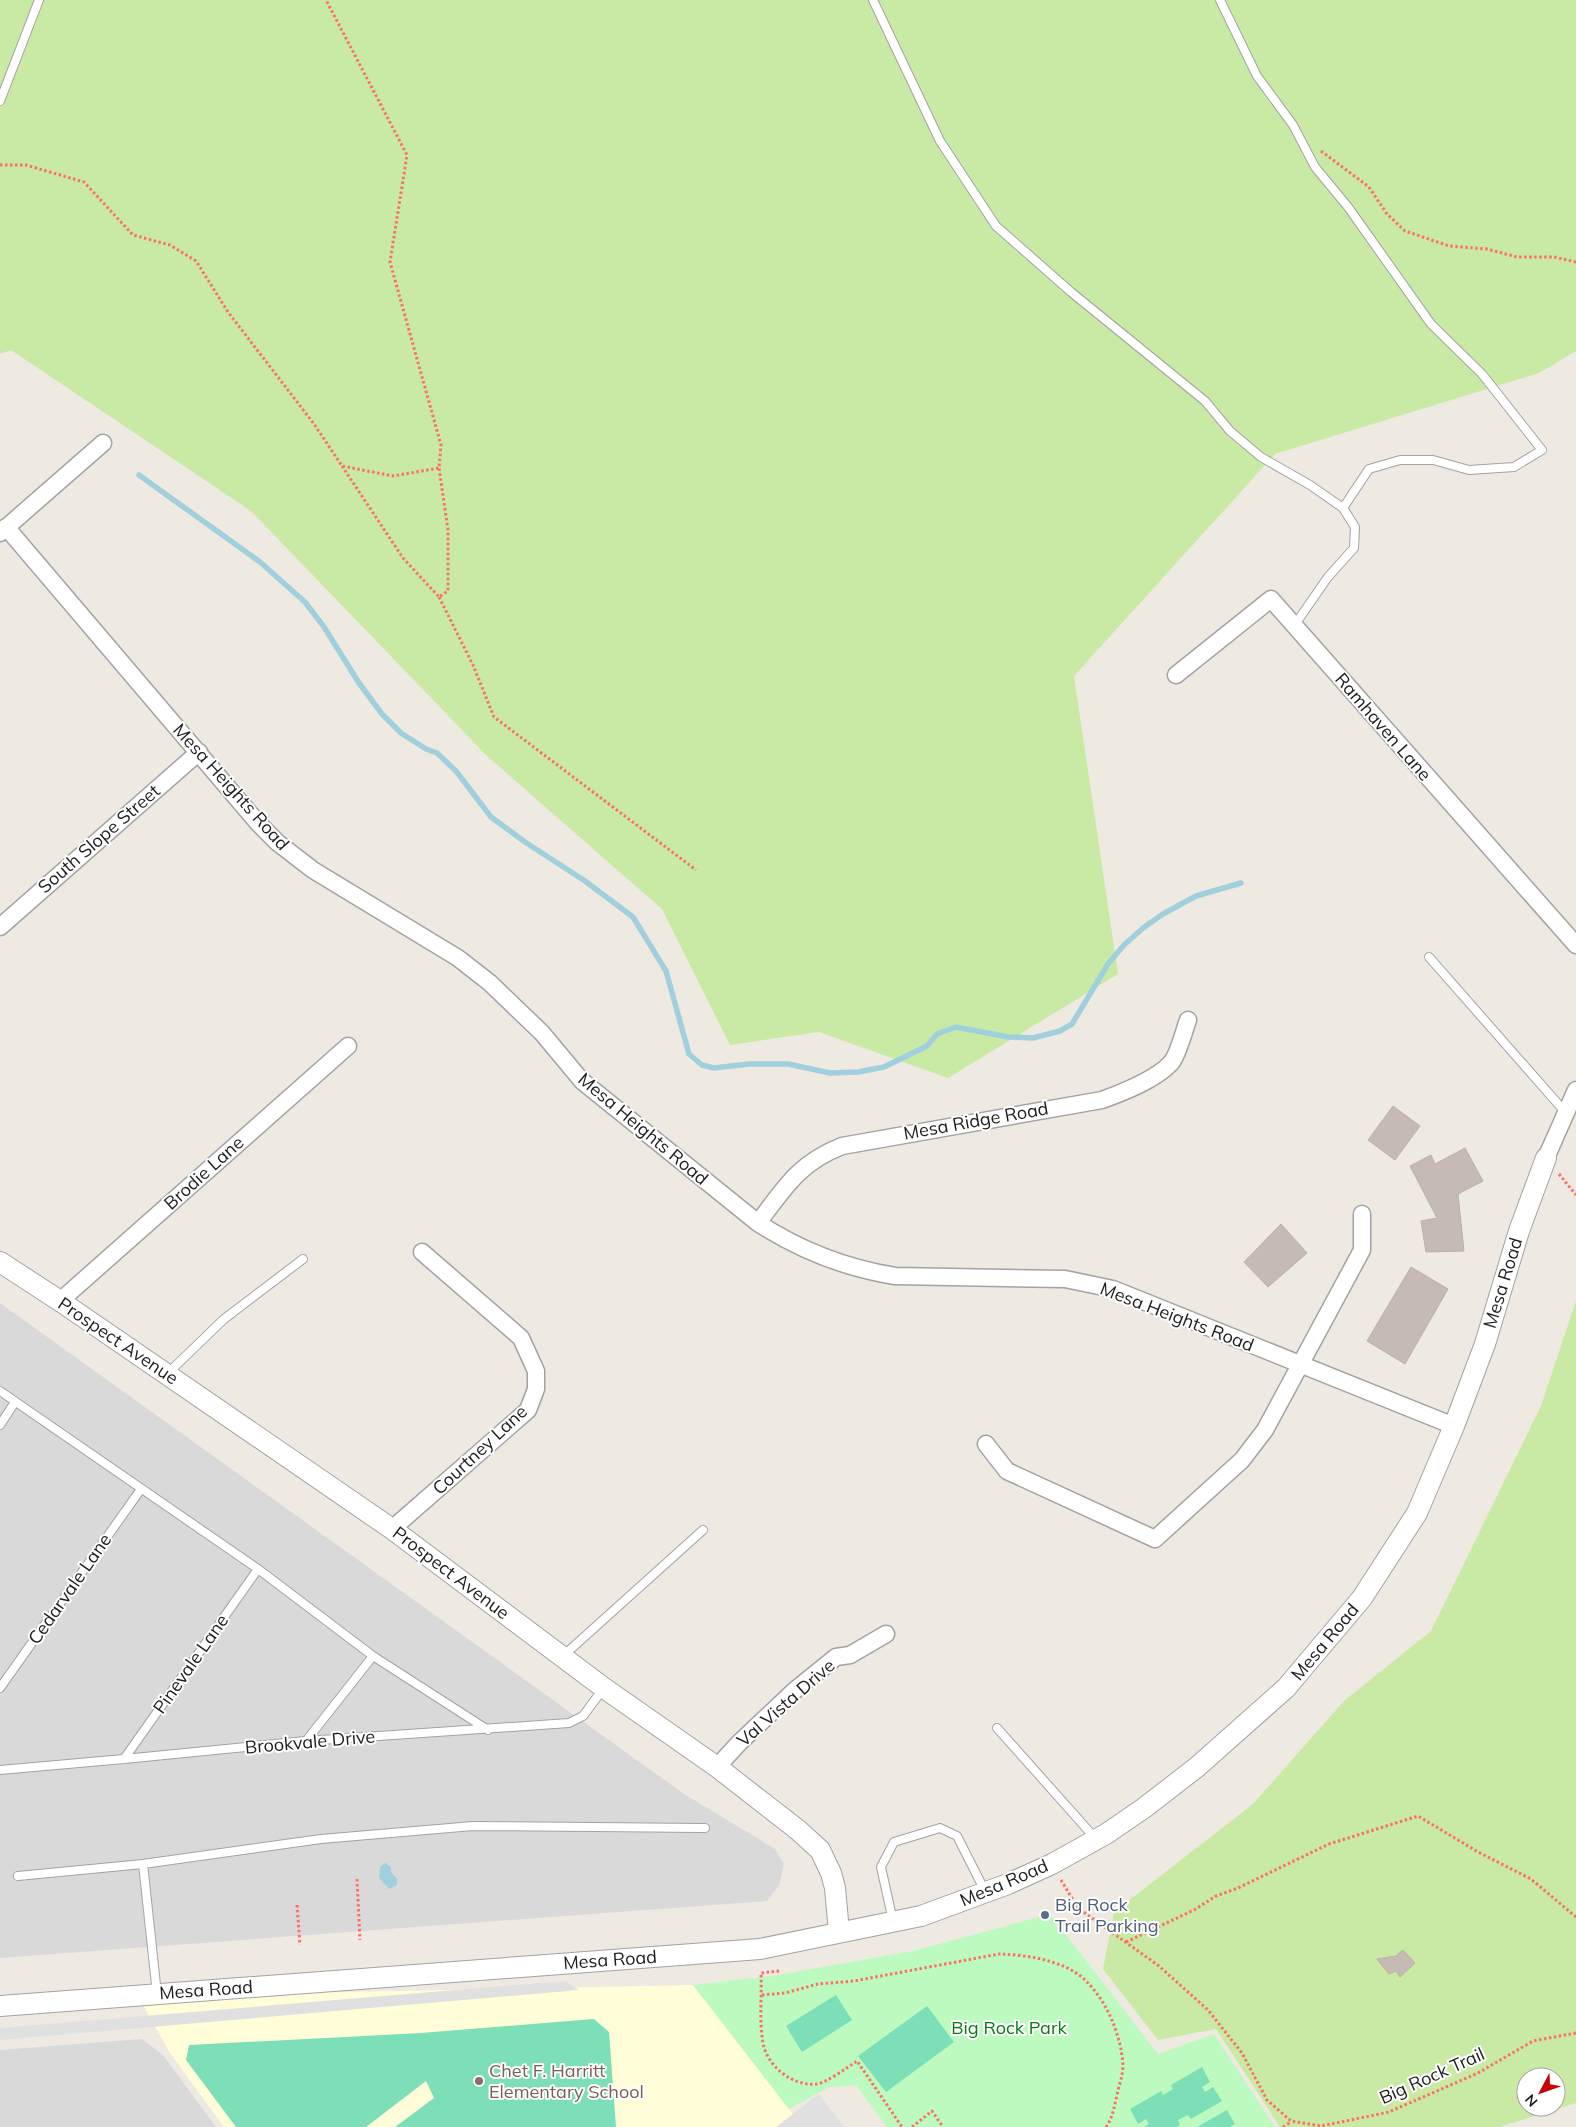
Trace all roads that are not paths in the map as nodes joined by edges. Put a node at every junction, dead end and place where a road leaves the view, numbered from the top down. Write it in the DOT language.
graph roads {
  1 [pos="39,0"];
  2 [pos="873,0"];
  3 [pos="1220,0"];
  4 [pos="0,100"];
  5 [pos="102,444"];
  6 [pos="1343,508"];
  7 [pos="3,530"];
  8 [pos="1294,626"];
  9 [pos="1176,675"];
  10 [pos="199,752"];
  11 [pos="0,927"];
  12 [pos="1576,945"];
  13 [pos="1429,957"];
  14 [pos="1188,1020"];
  15 [pos="348,1046"];
  16 [pos="1576,1090"];
  17 [pos="1566,1113"];
  18 [pos="1546,1158"];
  19 [pos="1362,1214"];
  20 [pos="758,1223"];
  21 [pos="422,1252"];
  22 [pos="303,1259"];
  23 [pos="0,1262"];
  24 [pos="60,1301"];
  25 [pos="1301,1365"];
  26 [pos="167,1374"];
  27 [pos="0,1391"];
  28 [pos="15,1402"];
  29 [pos="0,1425"];
  30 [pos="1454,1426"];
  31 [pos="986,1444"];
  32 [pos="141,1489"];
  33 [pos="392,1529"];
  34 [pos="703,1530"];
  35 [pos="258,1569"];
  36 [pos="886,1634"];
  37 [pos="373,1656"];
  38 [pos="563,1656"];
  39 [pos="0,1688"];
  40 [pos="604,1688"];
  41 [pos="997,1728"];
  42 [pos="488,1730"];
  43 [pos="306,1741"];
  44 [pos="124,1759"];
  45 [pos="718,1767"];
  46 [pos="0,1770"];
  47 [pos="705,1828"];
  48 [pos="1096,1840"];
  49 [pos="143,1864"];
  50 [pos="18,1876"];
  51 [pos="986,1892"];
  52 [pos="893,1922"];
  53 [pos="839,1932"];
  54 [pos="157,1994"];
  55 [pos="0,2006"];
  1 -- 4 [label="lane"];
  2 -- 6 [label="lane"];
  3 -- 6 [label="lane"];
  5 -- 7 [label="street"];
  6 -- 8 [label="lane"];
  7 -- 10 [label="street, Mesa Heights Road"];
  8 -- 9 [label="street, Ramhaven Lane"];
  8 -- 12 [label="street, Ramhaven Lane"];
  10 -- 11 [label="street, South Slope Street"];
  10 -- 20 [label="street, Mesa Heights Road"];
  13 -- 17 [label="lane"];
  14 -- 20 [label="street, Mesa Ridge Road"];
  15 -- 24 [label="street, Brodie Lane"];
  16 -- 17 [label="street, Mesa Road"];
  17 -- 18 [label="street, Mesa Road"];
  18 -- 30 [label="street, Mesa Road"];
  19 -- 25 [label="street"];
  20 -- 25 [label="street, Mesa Heights Road"];
  21 -- 33 [label="street, Courtney Lane"];
  22 -- 26 [label="lane"];
  23 -- 24 [label="street, Prospect Avenue"];
  24 -- 26 [label="street, Prospect Avenue"];
  25 -- 30 [label="street, Mesa Heights Road"];
  25 -- 31 [label="street"];
  26 -- 33 [label="street, Prospect Avenue"];
  27 -- 28 [label="lane"];
  28 -- 29 [label="lane"];
  28 -- 32 [label="lane"];
  30 -- 48 [label="street, Mesa Road"];
  32 -- 35 [label="lane"];
  32 -- 39 [label="lane, Cedarvale Lane"];
  33 -- 38 [label="street, Prospect Avenue"];
  34 -- 38 [label="lane"];
  35 -- 37 [label="lane"];
  35 -- 44 [label="lane, Pinevale Lane"];
  36 -- 45 [label="street, Val Vista Drive"];
  37 -- 42 [label="lane"];
  37 -- 43 [label="lane"];
  38 -- 40 [label="street, Prospect Avenue"];
  40 -- 42 [label="lane, Brookvale Drive"];
  40 -- 45 [label="street, Prospect Avenue"];
  41 -- 48 [label="lane"];
  42 -- 43 [label="lane, Brookvale Drive"];
  43 -- 44 [label="lane, Brookvale Drive"];
  44 -- 46 [label="lane, Brookvale Drive"];
  45 -- 53 [label="street, Prospect Avenue"];
  47 -- 49 [label="lane"];
  48 -- 51 [label="street, Mesa Road"];
  49 -- 50 [label="lane"];
  49 -- 54 [label="lane"];
  51 -- 52 [label="street, Mesa Road"];
  51 -- 52 [label="lane"];
  52 -- 53 [label="street, Mesa Road"];
  53 -- 54 [label="street, Mesa Road"];
  54 -- 55 [label="street, Mesa Road"];
}
